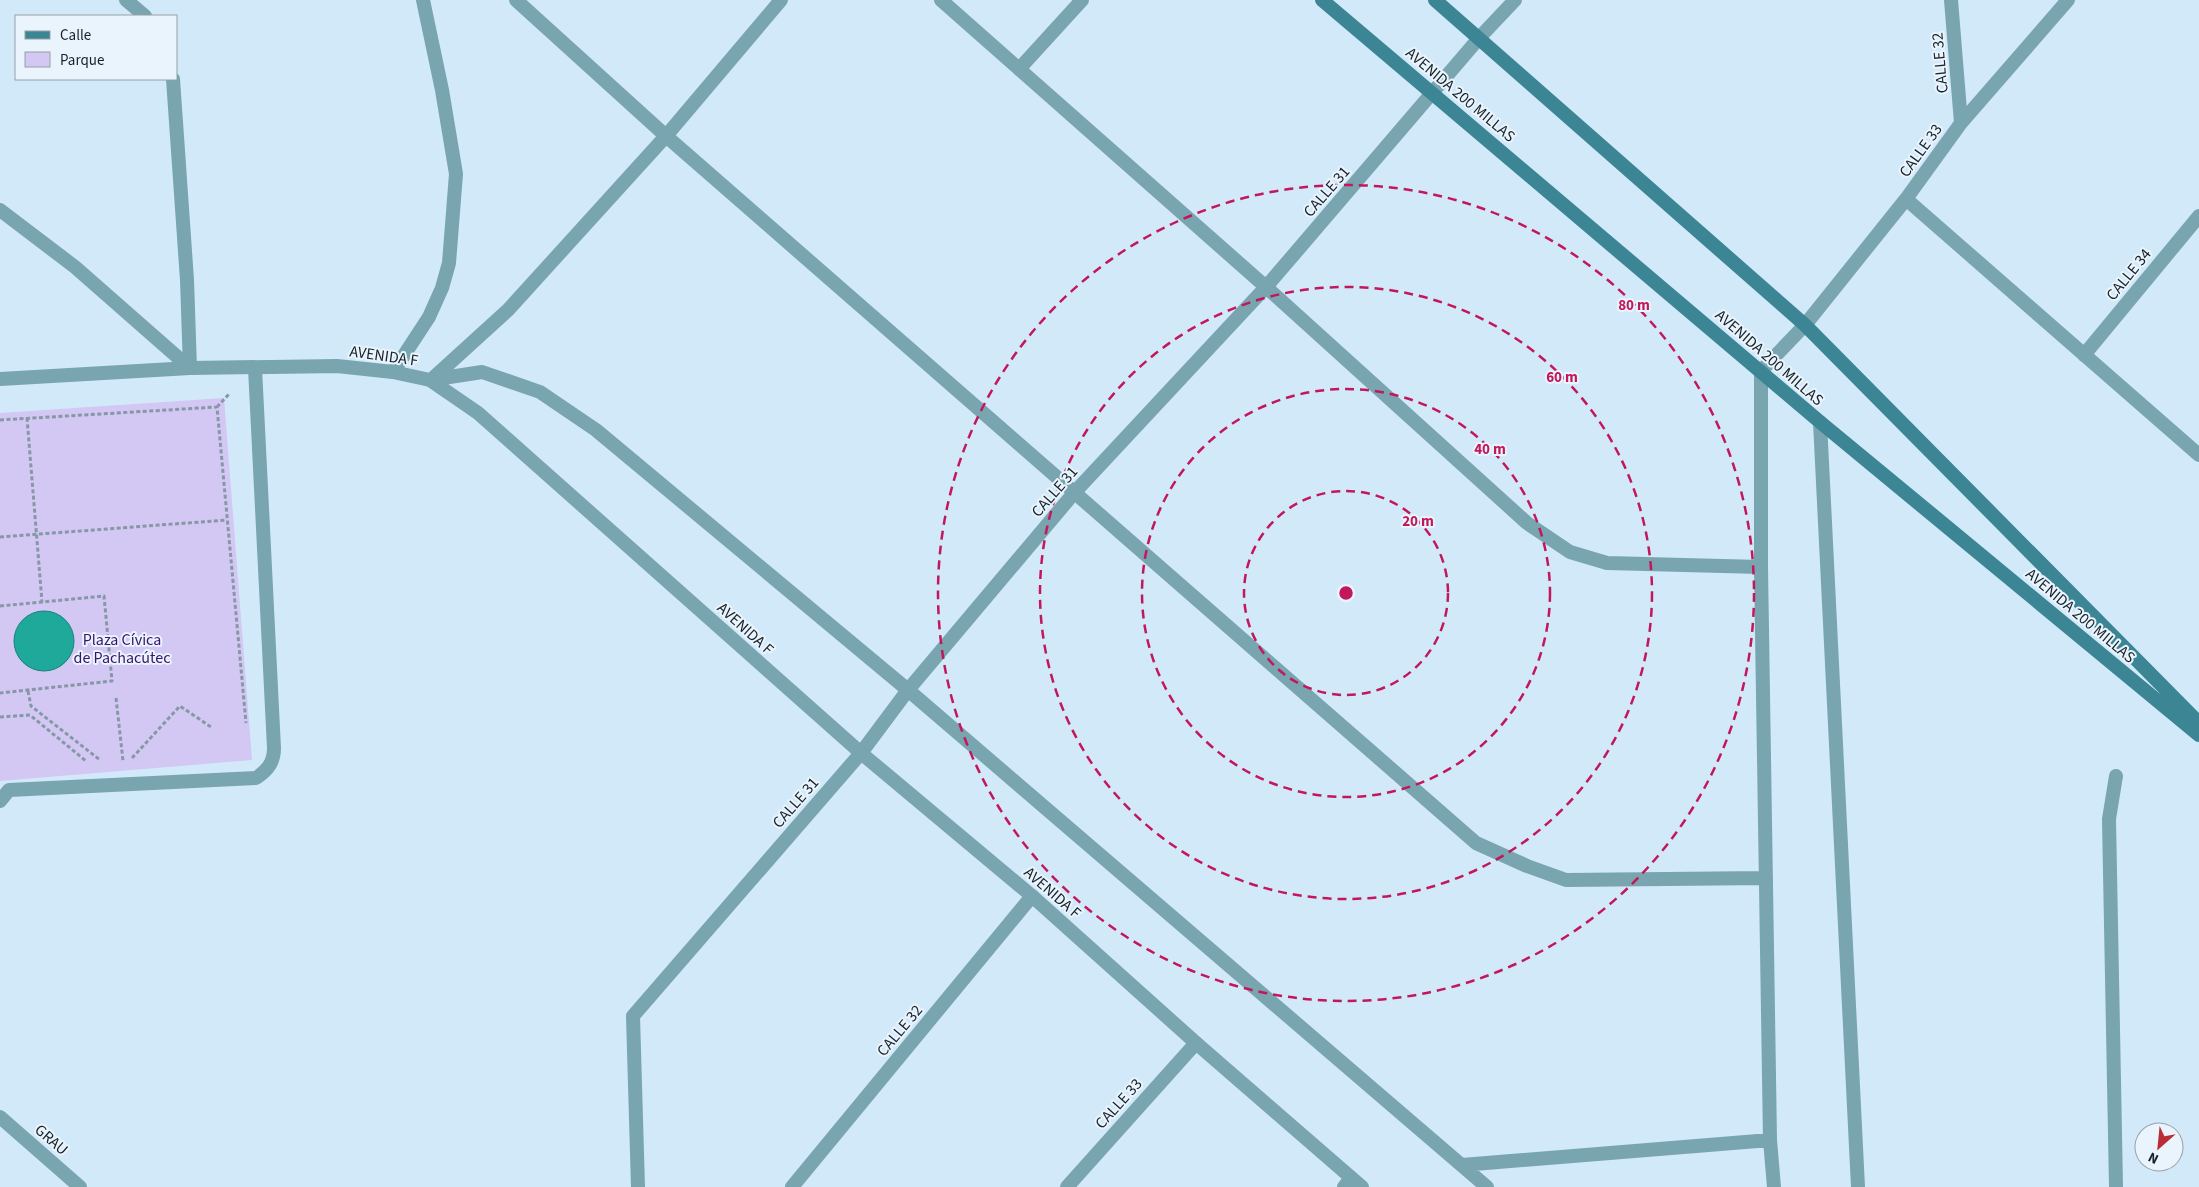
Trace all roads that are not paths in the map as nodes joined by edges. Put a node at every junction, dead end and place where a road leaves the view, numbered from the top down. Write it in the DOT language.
graph roads {
  1 [pos="126,0"];
  2 [pos="423,0"];
  3 [pos="516,0"];
  4 [pos="781,0"];
  5 [pos="941,0"];
  6 [pos="1082,0"];
  7 [pos="1322,0"];
  8 [pos="1435,0"];
  9 [pos="1515,0"];
  10 [pos="1951,0"];
  11 [pos="2068,0"];
  12 [pos="144,15"];
  13 [pos="1480,38"];
  14 [pos="1019,69"];
  15 [pos="173,80"];
  16 [pos="1434,93"];
  17 [pos="1961,123"];
  18 [pos="666,136"];
  19 [pos="1906,199"];
  20 [pos="0,210"];
  21 [pos="2199,216"];
  22 [pos="1266,287"];
  23 [pos="1804,325"];
  24 [pos="2084,355"];
  25 [pos="190,368"];
  26 [pos="255,368"];
  27 [pos="393,372"];
  28 [pos="1761,372"];
  29 [pos="0,379"];
  30 [pos="430,380"];
  31 [pos="1820,422"];
  32 [pos="2199,455"];
  33 [pos="1074,493"];
  34 [pos="1761,567"];
  35 [pos="908,690"];
  36 [pos="2199,723"];
  37 [pos="2199,735"];
  38 [pos="861,753"];
  39 [pos="2116,776"];
  40 [pos="0,801"];
  41 [pos="1766,878"];
  42 [pos="1032,896"];
  43 [pos="1196,1043"];
  44 [pos="0,1117"];
  45 [pos="1770,1140"];
  46 [pos="1462,1165"];
  47 [pos="1348,1182"];
  48 [pos="80,1187"];
  49 [pos="638,1187"];
  50 [pos="792,1187"];
  51 [pos="1067,1187"];
  52 [pos="1362,1187"];
  53 [pos="1487,1187"];
  54 [pos="1774,1187"];
  55 [pos="1858,1187"];
  56 [pos="2116,1187"];
  1 -- 12 [label="street"];
  2 -- 27 [label="street"];
  3 -- 18 [label="street"];
  4 -- 18 [label="street"];
  5 -- 14 [label="street"];
  6 -- 14 [label="street"];
  7 -- 16 [label="main road, AVENIDA 200 MILLAS"];
  8 -- 13 [label="main road, AVENIDA 200 MILLAS"];
  9 -- 13 [label="street, CALLE 31"];
  10 -- 17 [label="street, CALLE 32"];
  11 -- 17 [label="street, CALLE 33"];
  13 -- 16 [label="street, CALLE 31"];
  13 -- 23 [label="main road, AVENIDA 200 MILLAS"];
  14 -- 22 [label="street"];
  15 -- 25 [label="street"];
  16 -- 22 [label="street, CALLE 31"];
  16 -- 28 [label="main road, AVENIDA 200 MILLAS"];
  17 -- 19 [label="street, CALLE 33"];
  18 -- 30 [label="street"];
  18 -- 33 [label="street"];
  19 -- 23 [label="street, CALLE 33"];
  19 -- 24 [label="street"];
  20 -- 25 [label="street"];
  21 -- 24 [label="street, CALLE 34"];
  22 -- 33 [label="street, CALLE 31"];
  22 -- 34 [label="street"];
  23 -- 28 [label="street, CALLE 33"];
  23 -- 36 [label="main road, AVENIDA 200 MILLAS"];
  24 -- 32 [label="street"];
  25 -- 26 [label="street, AVENIDA F"];
  25 -- 29 [label="street, AVENIDA F"];
  26 -- 27 [label="street, AVENIDA F"];
  26 -- 40 [label="street"];
  27 -- 30 [label="street, AVENIDA F"];
  28 -- 31 [label="main road, AVENIDA 200 MILLAS"];
  28 -- 34 [label="street"];
  30 -- 35 [label="street"];
  30 -- 38 [label="street, AVENIDA F"];
  31 -- 37 [label="main road, AVENIDA 200 MILLAS"];
  31 -- 55 [label="street"];
  33 -- 35 [label="street, CALLE 31"];
  33 -- 41 [label="street"];
  34 -- 41 [label="street"];
  35 -- 38 [label="street, CALLE 31"];
  35 -- 46 [label="street"];
  38 -- 42 [label="street, AVENIDA F"];
  38 -- 49 [label="street, CALLE 31"];
  39 -- 56 [label="street"];
  41 -- 45 [label="street"];
  42 -- 43 [label="street, AVENIDA F"];
  42 -- 50 [label="street, CALLE 32"];
  43 -- 47 [label="street, AVENIDA F"];
  43 -- 51 [label="street, CALLE 33"];
  44 -- 48 [label="street, GRAU"];
  45 -- 46 [label="street"];
  45 -- 54 [label="street"];
  46 -- 53 [label="street"];
  47 -- 52 [label="street, AVENIDA F"];
}
